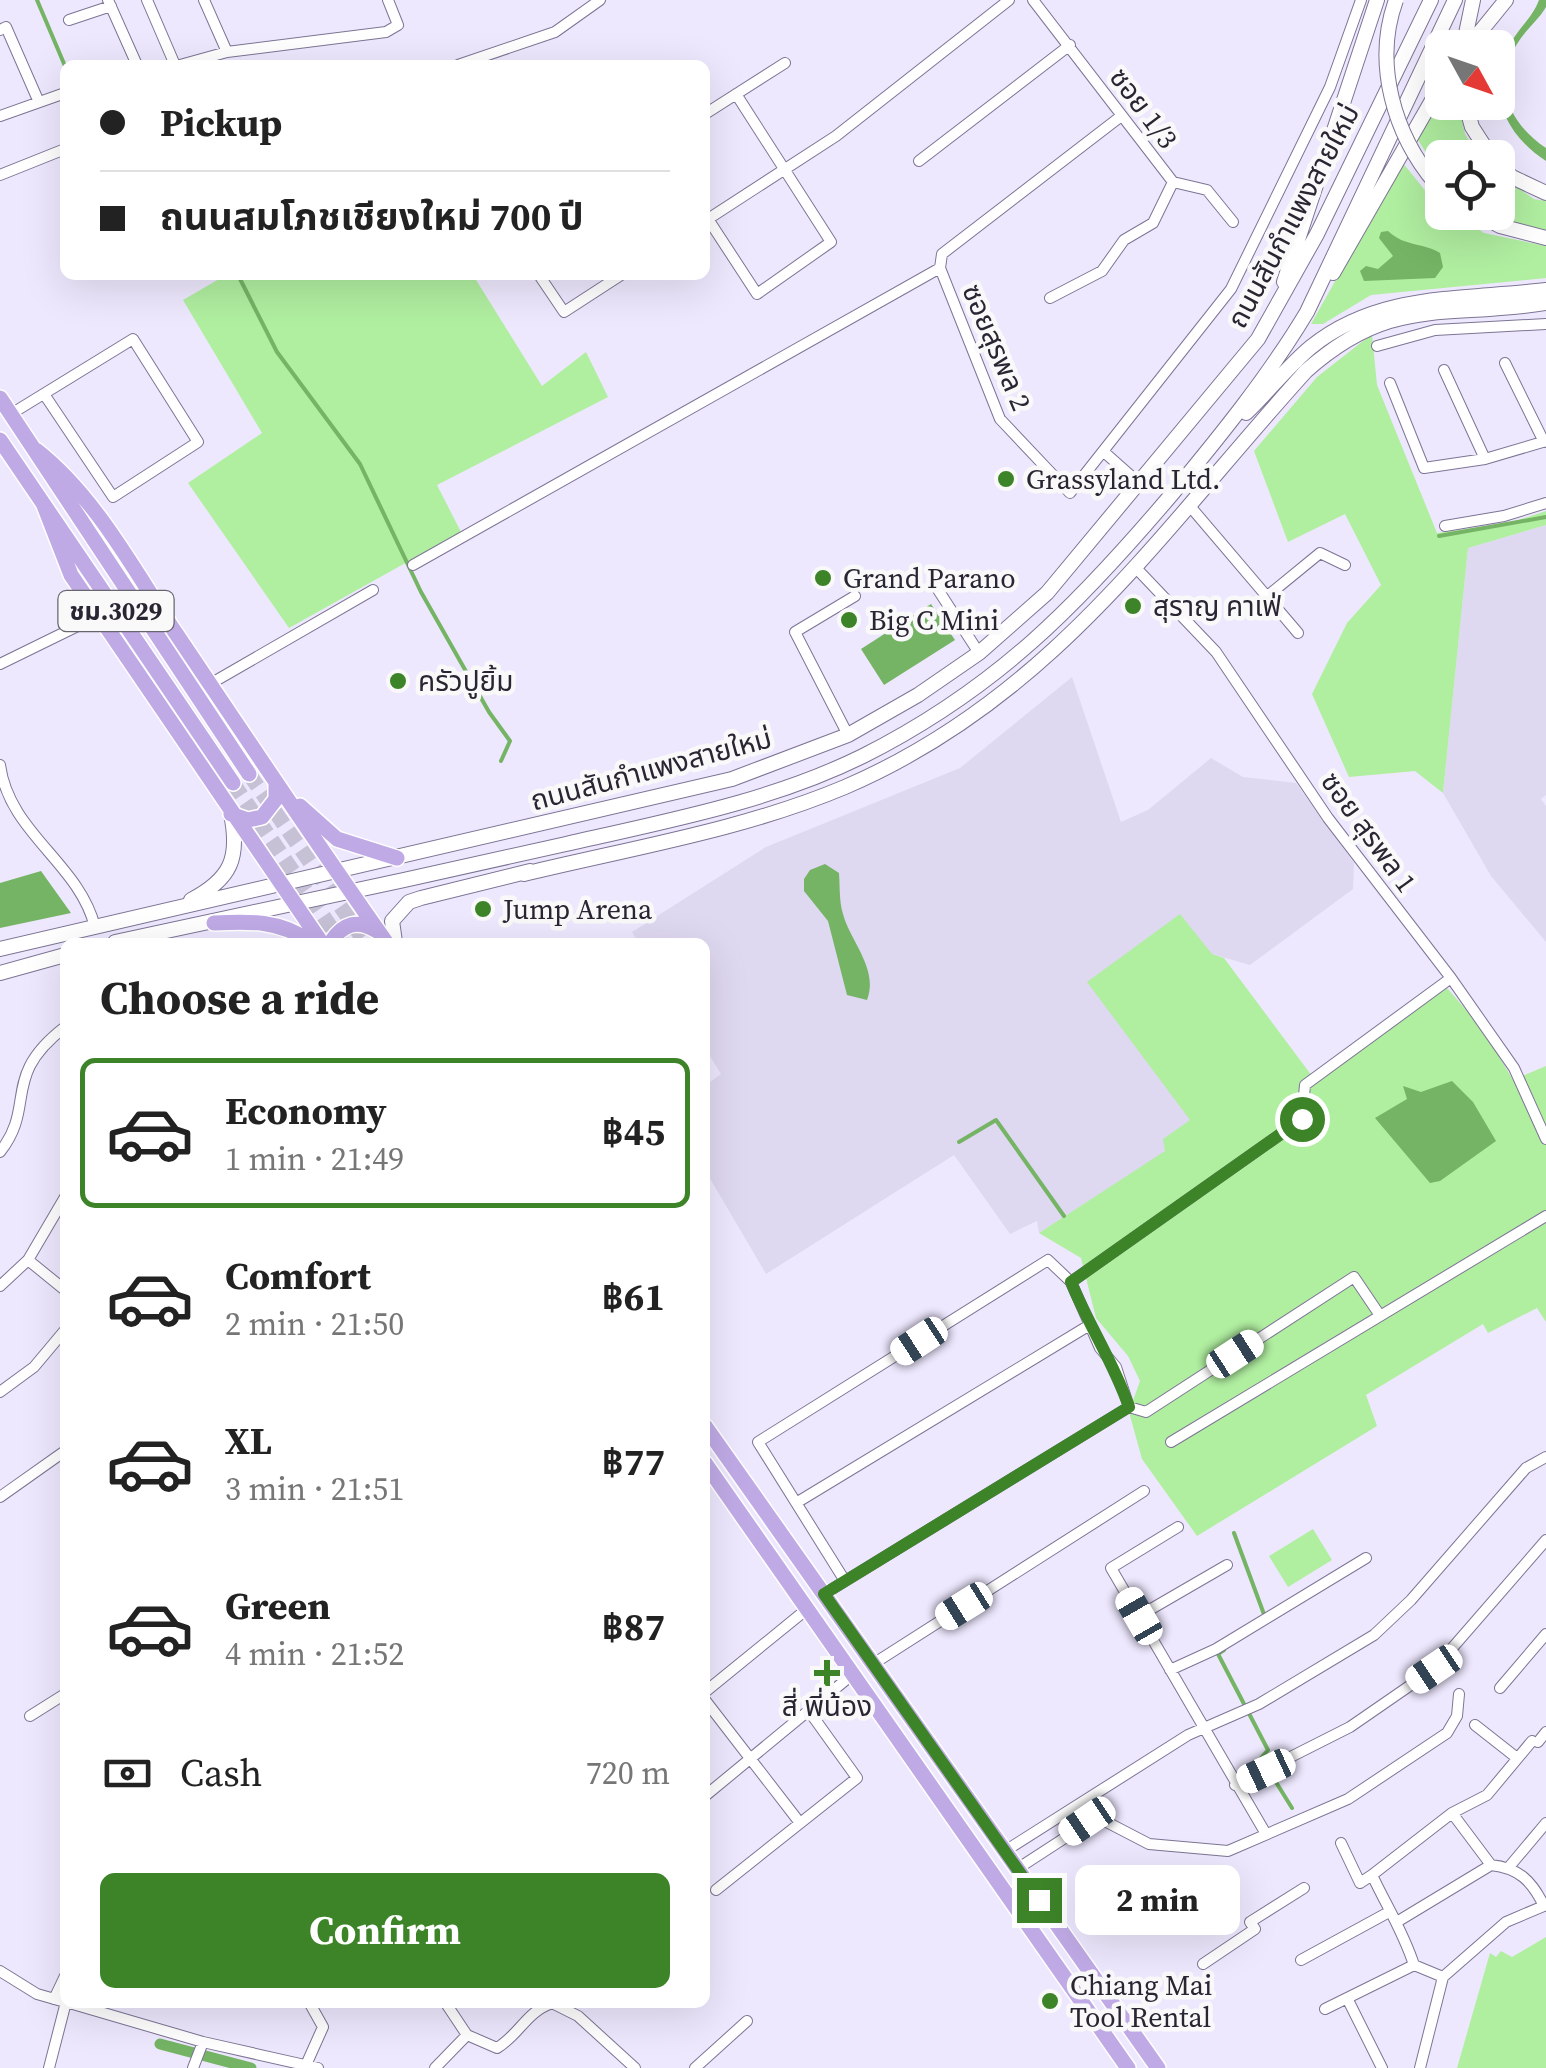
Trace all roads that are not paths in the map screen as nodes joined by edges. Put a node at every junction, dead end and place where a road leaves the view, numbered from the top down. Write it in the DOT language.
graph roads {
  1 [pos="147,0"];
  2 [pos="204,0"];
  3 [pos="388,0"];
  4 [pos="600,0"];
  5 [pos="1009,0"];
  6 [pos="1033,0"];
  7 [pos="1361,0"];
  8 [pos="1377,0"];
  9 [pos="1396,0"];
  10 [pos="1431,0"];
  11 [pos="1455,0"];
  12 [pos="1473,0"];
  13 [pos="1506,0"];
  14 [pos="109,3"];
  15 [pos="69,20"];
  16 [pos="3,28"];
  17 [pos="1468,30"];
  18 [pos="1480,30"];
  19 [pos="1070,45"];
  20 [pos="228,52"];
  21 [pos="135,60"];
  22 [pos="176,60"];
  23 [pos="197,60"];
  24 [pos="473,60"];
  25 [pos="785,63"];
  26 [pos="736,94"];
  27 [pos="60,95"];
  28 [pos="38,100"];
  29 [pos="710,111"];
  30 [pos="1425,112"];
  31 [pos="0,116"];
  32 [pos="1120,117"];
  33 [pos="60,151"];
  34 [pos="919,161"];
  35 [pos="1425,167"];
  36 [pos="784,170"];
  37 [pos="0,176"];
  38 [pos="1515,179"];
  39 [pos="1172,182"];
  40 [pos="1546,193"];
  41 [pos="710,217"];
  42 [pos="1233,222"];
  43 [pos="710,226"];
  44 [pos="1515,230"];
  45 [pos="1546,238"];
  46 [pos="940,268"];
  47 [pos="542,280"];
  48 [pos="613,280"];
  49 [pos="1546,290"];
  50 [pos="1050,298"];
  51 [pos="1546,304"];
  52 [pos="1307,312"];
  53 [pos="1416,314"];
  54 [pos="1273,316"];
  55 [pos="1546,324"];
  56 [pos="1420,332"];
  57 [pos="1377,346"];
  58 [pos="1505,364"];
  59 [pos="1444,370"];
  60 [pos="1390,383"];
  61 [pos="44,394"];
  62 [pos="0,398"];
  63 [pos="11,414"];
  64 [pos="0,440"];
  65 [pos="1545,441"];
  66 [pos="36,450"];
  67 [pos="1104,452"];
  68 [pos="1208,452"];
  69 [pos="1485,459"];
  70 [pos="1140,484"];
  71 [pos="42,503"];
  72 [pos="1546,503"];
  73 [pos="1189,506"];
  74 [pos="1445,526"];
  75 [pos="413,565"];
  76 [pos="1344,565"];
  77 [pos="1131,572"];
  78 [pos="933,582"];
  79 [pos="1092,588"];
  80 [pos="373,590"];
  81 [pos="856,596"];
  82 [pos="1265,598"];
  83 [pos="98,616"];
  84 [pos="1298,633"];
  85 [pos="1024,652"];
  86 [pos="979,653"];
  87 [pos="0,664"];
  88 [pos="210,684"];
  89 [pos="985,709"];
  90 [pos="848,735"];
  91 [pos="0,765"];
  92 [pos="249,774"];
  93 [pos="276,782"];
  94 [pos="233,783"];
  95 [pos="761,796"];
  96 [pos="817,797"];
  97 [pos="231,814"];
  98 [pos="618,832"];
  99 [pos="396,858"];
  100 [pos="335,873"];
  101 [pos="524,874"];
  102 [pos="280,886"];
  103 [pos="350,893"];
  104 [pos="293,905"];
  105 [pos="177,908"];
  106 [pos="214,923"];
  107 [pos="95,927"];
  108 [pos="136,938"];
  109 [pos="304,938"];
  110 [pos="317,938"];
  111 [pos="334,938"];
  112 [pos="383,938"];
  113 [pos="394,938"];
  114 [pos="0,950"];
  115 [pos="60,957"];
  116 [pos="0,973"];
  117 [pos="1451,978"];
  118 [pos="60,1032"];
  119 [pos="1546,1138"];
  120 [pos="0,1152"];
  121 [pos="60,1206"];
  122 [pos="1546,1216"];
  123 [pos="28,1260"];
  124 [pos="1071,1282"];
  125 [pos="0,1286"];
  126 [pos="60,1286"];
  127 [pos="1379,1314"];
  128 [pos="1088,1326"];
  129 [pos="60,1336"];
  130 [pos="0,1392"];
  131 [pos="1129,1407"];
  132 [pos="710,1433"];
  133 [pos="1171,1442"];
  134 [pos="60,1455"];
  135 [pos="1546,1457"];
  136 [pos="710,1470"];
  137 [pos="1144,1491"];
  138 [pos="0,1497"];
  139 [pos="796,1503"];
  140 [pos="1178,1526"];
  141 [pos="1546,1540"];
  142 [pos="1366,1558"];
  143 [pos="1227,1565"];
  144 [pos="845,1581"];
  145 [pos="824,1594"];
  146 [pos="807,1609"];
  147 [pos="1139,1616"];
  148 [pos="1546,1634"];
  149 [pos="873,1664"];
  150 [pos="1170,1670"];
  151 [pos="853,1674"];
  152 [pos="710,1688"];
  153 [pos="1500,1688"];
  154 [pos="1459,1694"];
  155 [pos="60,1697"];
  156 [pos="710,1707"];
  157 [pos="809,1710"];
  158 [pos="30,1716"];
  159 [pos="1474,1726"];
  160 [pos="1202,1728"];
  161 [pos="1546,1732"];
  162 [pos="1517,1758"];
  163 [pos="750,1759"];
  164 [pos="1235,1785"];
  165 [pos="710,1792"];
  166 [pos="1452,1813"];
  167 [pos="800,1823"];
  168 [pos="1546,1824"];
  169 [pos="1266,1834"];
  170 [pos="1341,1844"];
  171 [pos="1005,1851"];
  172 [pos="1491,1865"];
  173 [pos="1508,1867"];
  174 [pos="1017,1869"];
  175 [pos="1372,1875"];
  176 [pos="1304,1888"];
  177 [pos="716,1890"];
  178 [pos="1545,1906"];
  179 [pos="1389,1912"];
  180 [pos="1400,1920"];
  181 [pos="1300,1960"];
  182 [pos="1202,1964"];
  183 [pos="1414,1966"];
  184 [pos="0,1971"];
  185 [pos="1443,1977"];
  186 [pos="1346,1998"];
  187 [pos="60,2001"];
  188 [pos="62,2008"];
  189 [pos="84,2008"];
  190 [pos="312,2008"];
  191 [pos="450,2008"];
  192 [pos="538,2008"];
  193 [pos="562,2008"];
  194 [pos="1325,2009"];
  195 [pos="747,2022"];
  196 [pos="468,2035"];
  197 [pos="204,2042"];
  198 [pos="312,2066"];
  199 [pos="49,2068"];
  200 [pos="194,2068"];
  201 [pos="435,2068"];
  202 [pos="635,2068"];
  203 [pos="695,2068"];
  204 [pos="1128,2068"];
  205 [pos="1158,2068"];
  206 [pos="1382,2068"];
  207 [pos="1420,2068"];
  1 -- 22 [label="street"];
  2 -- 20 [label="street"];
  3 -- 20 [label="street"];
  4 -- 24 [label="street"];
  5 -- 36 [label="street"];
  6 -- 19 [label="street, ซอย 1/3"];
  7 -- 67 [label="street"];
  8 -- 54 [label="main road"];
  9 -- 35 [label="main road, bridge"];
  10 -- 54 [label="main road, ถนนสันกำแพงสายใหม่"];
  11 -- 52 [label="main road, ถนนสันกำแพงสายใหม่"];
  12 -- 17 [label="main road"];
  13 -- 18 [label="main road"];
  14 -- 15 [label="street"];
  14 -- 21 [label="street"];
  16 -- 28 [label="street"];
  19 -- 32 [label="street, ซอย 1/3"];
  19 -- 34 [label="street"];
  20 -- 23 [label="street"];
  25 -- 26 [label="street"];
  26 -- 29 [label="street"];
  26 -- 36 [label="street"];
  27 -- 28 [label="street"];
  28 -- 31 [label="street"];
  30 -- 52 [label="main road"];
  32 -- 39 [label="street, ซอย 1/3"];
  32 -- 46 [label="street, ซอยสุรพล 2"];
  33 -- 37 [label="street"];
  36 -- 41 [label="street"];
  36 -- 43 [label="street"];
  38 -- 40 [label="main road"];
  39 -- 42 [label="street, ซอย 1/3"];
  39 -- 50 [label="street"];
  44 -- 45 [label="main road"];
  46 -- 67 [label="street, ซอยสุรพล 2"];
  46 -- 75 [label="street"];
  47 -- 48 [label="street"];
  49 -- 68 [label="main road"];
  51 -- 53 [label="main road"];
  52 -- 68 [label="main road, ถนนสันกำแพงสายใหม่"];
  53 -- 56 [label="street"];
  53 -- 73 [label="main road"];
  54 -- 70 [label="main road, ถนนสันกำแพงสายใหม่"];
  55 -- 56 [label="street"];
  56 -- 57 [label="street"];
  58 -- 65 [label="street"];
  59 -- 69 [label="street"];
  60 -- 69 [label="street"];
  61 -- 61 [label="street"];
  61 -- 63 [label="street"];
  62 -- 63 [label="main road, ชม.3029"];
  63 -- 66 [label="main road, ชม.3029"];
  64 -- 71 [label="main road, ชม.3029"];
  65 -- 69 [label="street"];
  66 -- 88 [label="main road"];
  66 -- 92 [label="main road, ชม.3029"];
  67 -- 70 [label="street"];
  68 -- 79 [label="main road, ถนนสันกำแพงสายใหม่"];
  70 -- 86 [label="main road, ถนนสันกำแพงสายใหม่"];
  71 -- 83 [label="main road"];
  71 -- 94 [label="main road, ชม.3029"];
  72 -- 74 [label="street"];
  73 -- 77 [label="main road"];
  73 -- 82 [label="street"];
  76 -- 82 [label="street"];
  77 -- 79 [label="main road"];
  77 -- 89 [label="main road"];
  77 -- 117 [label="street, ซอย สุรพล 1"];
  78 -- 86 [label="street"];
  79 -- 85 [label="main road, ถนนสันกำแพงสายใหม่"];
  80 -- 88 [label="street"];
  81 -- 90 [label="street"];
  82 -- 84 [label="street"];
  83 -- 87 [label="street"];
  83 -- 97 [label="main road"];
  85 -- 89 [label="main road"];
  85 -- 95 [label="main road, ถนนสันกำแพงสายใหม่"];
  86 -- 90 [label="main road, ถนนสันกำแพงสายใหม่"];
  88 -- 93 [label="main road"];
  89 -- 96 [label="main road"];
  90 -- 99 [label="main road, ถนนสันกำแพงสายใหม่"];
  91 -- 107 [label="street"];
  93 -- 97 [label="main road"];
  93 -- 99 [label="main road"];
  93 -- 100 [label="main road"];
  95 -- 96 [label="main road"];
  95 -- 98 [label="main road, ถนนสันกำแพงสายใหม่"];
  96 -- 101 [label="main road"];
  97 -- 102 [label="main road"];
  97 -- 105 [label="main road"];
  98 -- 101 [label="main road"];
  98 -- 103 [label="main road, ถนนสันกำแพงสายใหม่"];
  99 -- 100 [label="main road, ถนนสันกำแพงสายใหม่"];
  100 -- 102 [label="main road, ถนนสันกำแพงสายใหม่"];
  100 -- 103 [label="main road"];
  101 -- 113 [label="main road"];
  102 -- 104 [label="main road"];
  102 -- 105 [label="main road, ถนนสันกำแพงสายใหม่"];
  103 -- 104 [label="main road, ถนนสันกำแพงสายใหม่"];
  103 -- 112 [label="main road"];
  104 -- 106 [label="main road, ถนนสันกำแพงสายใหม่"];
  104 -- 110 [label="main road"];
  105 -- 107 [label="main road, ถนนสันกำแพงสายใหม่"];
  106 -- 108 [label="main road, ถนนสันกำแพงสายใหม่"];
  106 -- 109 [label="main road"];
  107 -- 114 [label="main road, ถนนสันกำแพงสายใหม่"];
  111 -- 112 [label="main road"];
  115 -- 116 [label="main road"];
  117 -- 119 [label="street, ซอย สุรพล 1"];
  117 -- 124 [label="street"];
  118 -- 120 [label="street"];
  121 -- 123 [label="street"];
  122 -- 127 [label="street"];
  123 -- 125 [label="street"];
  123 -- 126 [label="street"];
  124 -- 128 [label="street"];
  124 -- 139 [label="street"];
  127 -- 131 [label="street"];
  127 -- 133 [label="street"];
  128 -- 131 [label="street"];
  128 -- 139 [label="street"];
  129 -- 130 [label="street"];
  131 -- 144 [label="street"];
  132 -- 145 [label="main road"];
  134 -- 138 [label="street"];
  135 -- 160 [label="street"];
  136 -- 146 [label="main road"];
  137 -- 149 [label="street"];
  139 -- 144 [label="street"];
  140 -- 147 [label="street"];
  141 -- 164 [label="street"];
  142 -- 150 [label="street"];
  143 -- 147 [label="street"];
  144 -- 145 [label="street"];
  145 -- 149 [label="main road"];
  146 -- 151 [label="main road"];
  146 -- 152 [label="street"];
  147 -- 150 [label="street"];
  148 -- 153 [label="street"];
  149 -- 171 [label="main road"];
  150 -- 160 [label="street"];
  151 -- 157 [label="street"];
  151 -- 204 [label="main road"];
  154 -- 169 [label="street"];
  155 -- 158 [label="street"];
  156 -- 163 [label="street"];
  157 -- 163 [label="street"];
  157 -- 167 [label="street"];
  159 -- 162 [label="street"];
  160 -- 164 [label="street"];
  160 -- 171 [label="street"];
  161 -- 162 [label="street"];
  162 -- 166 [label="street"];
  163 -- 165 [label="street"];
  163 -- 167 [label="street"];
  164 -- 169 [label="street"];
  166 -- 172 [label="street"];
  166 -- 175 [label="street"];
  167 -- 177 [label="street"];
  168 -- 173 [label="street"];
  169 -- 174 [label="street"];
  170 -- 175 [label="street"];
  171 -- 174 [label="main road"];
  172 -- 173 [label="street"];
  172 -- 180 [label="street"];
  173 -- 178 [label="street"];
  174 -- 205 [label="main road"];
  175 -- 179 [label="street"];
  176 -- 182 [label="street"];
  178 -- 185 [label="street"];
  179 -- 180 [label="street"];
  179 -- 181 [label="street"];
  180 -- 183 [label="street"];
  183 -- 185 [label="street"];
  183 -- 186 [label="street"];
  184 -- 187 [label="street"];
  185 -- 207 [label="street"];
  186 -- 194 [label="street"];
  186 -- 206 [label="street"];
  188 -- 199 [label="street"];
  189 -- 197 [label="street"];
  190 -- 198 [label="street"];
  191 -- 196 [label="street"];
  192 -- 196 [label="street"];
  193 -- 202 [label="street"];
  195 -- 203 [label="street"];
  196 -- 201 [label="street"];
  197 -- 198 [label="street"];
  197 -- 200 [label="street"];
}
